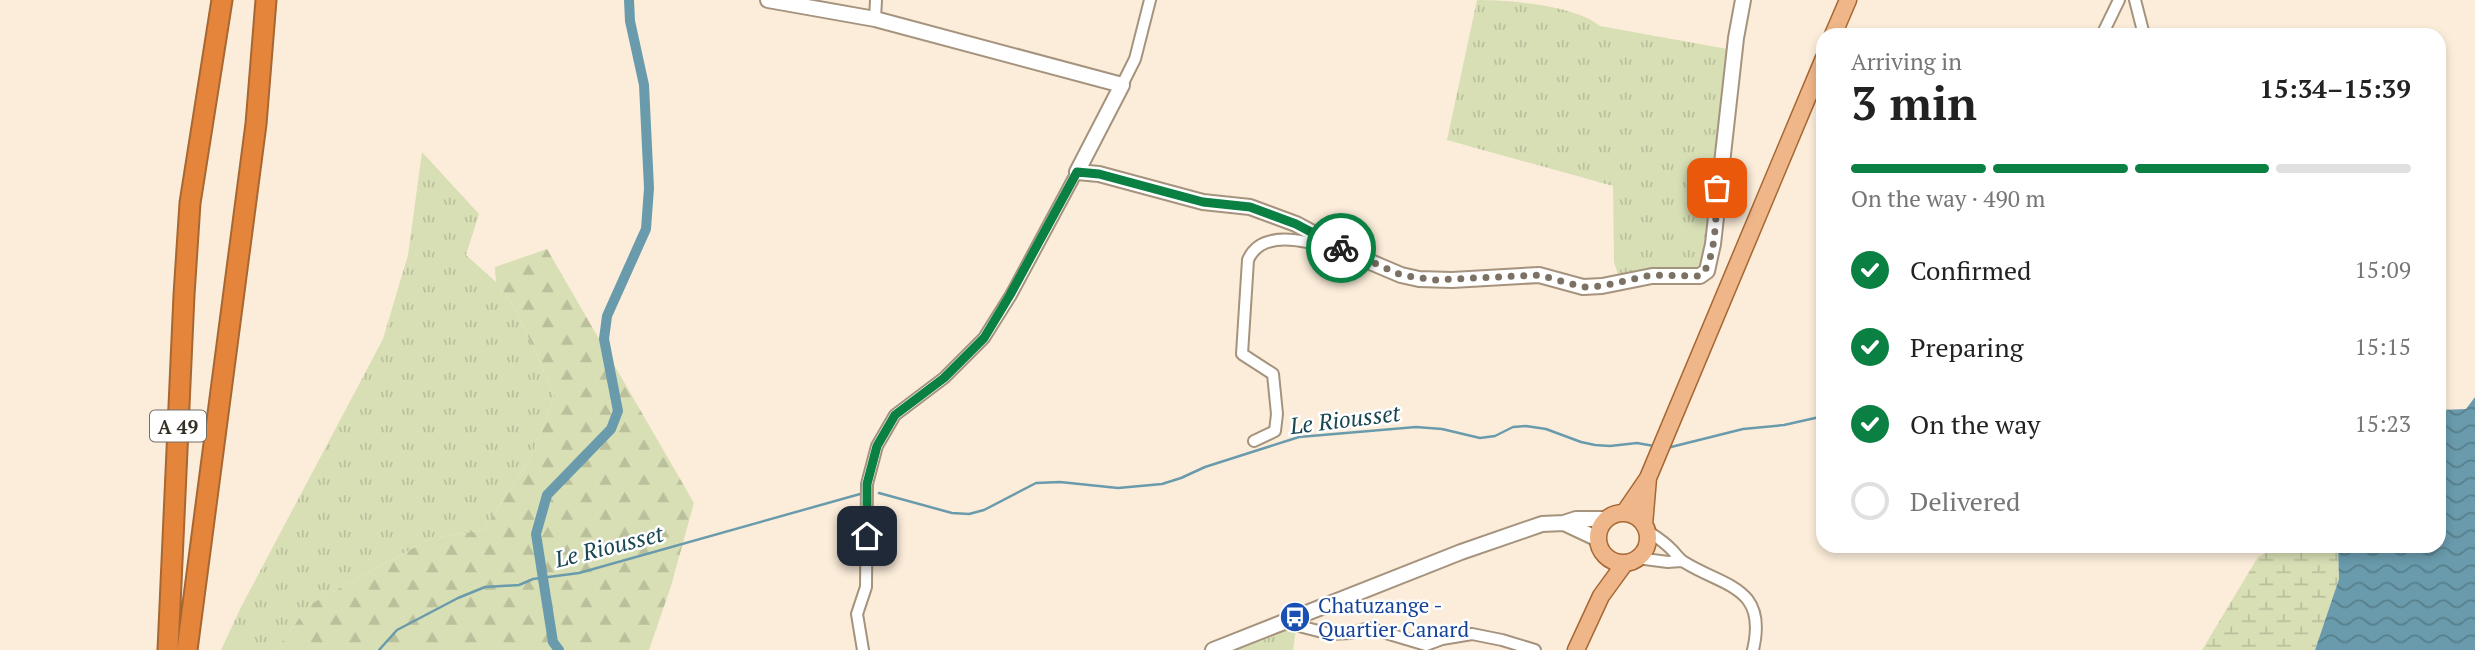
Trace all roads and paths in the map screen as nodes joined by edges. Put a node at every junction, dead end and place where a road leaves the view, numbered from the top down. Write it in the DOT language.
graph roads {
  1 [pos="222,0"];
  2 [pos="266,0"];
  3 [pos="768,0"];
  4 [pos="876,0"];
  5 [pos="1150,0"];
  6 [pos="1743,0"];
  7 [pos="1848,0"];
  8 [pos="2119,0"];
  9 [pos="2135,0"];
  10 [pos="875,19"];
  11 [pos="1836,28"];
  12 [pos="2105,28"];
  13 [pos="2142,28"];
  14 [pos="1816,77"];
  15 [pos="1122,85"];
  16 [pos="1077,172"];
  17 [pos="1365,260"];
  18 [pos="1254,441"];
  19 [pos="1648,478"];
  20 [pos="1624,513"];
  21 [pos="1607,519"];
  22 [pos="1564,523"];
  23 [pos="1645,527"];
  24 [pos="1598,540"];
  25 [pos="1605,556"];
  26 [pos="1631,561"];
  27 [pos="1681,561"];
  28 [pos="1601,596"];
  29 [pos="1295,617"];
  30 [pos="168,650"];
  31 [pos="187,650"];
  32 [pos="863,650"];
  33 [pos="1213,650"];
  34 [pos="1535,650"];
  35 [pos="1576,650"];
  36 [pos="1753,650"];
  1 -- 30 [label="highway, A 49"];
  2 -- 31 [label="highway, A 49"];
  3 -- 10 [label="street"];
  4 -- 10 [label="street"];
  5 -- 15 [label="street"];
  6 -- 17 [label="street"];
  7 -- 11 [label="main road"];
  8 -- 12 [label="street"];
  9 -- 13 [label="street"];
  10 -- 15 [label="street"];
  14 -- 19 [label="main road"];
  15 -- 16 [label="street"];
  16 -- 17 [label="street"];
  16 -- 32 [label="street"];
  17 -- 18 [label="street"];
  19 -- 20 [label="main road"];
  19 -- 23 [label="main road"];
  20 -- 21 [label="main road"];
  20 -- 23 [label="main road"];
  21 -- 22 [label="street"];
  21 -- 24 [label="main road"];
  22 -- 24 [label="street"];
  22 -- 29 [label="street"];
  23 -- 26 [label="main road"];
  23 -- 27 [label="street"];
  24 -- 25 [label="main road"];
  25 -- 26 [label="main road"];
  25 -- 28 [label="main road"];
  26 -- 27 [label="street"];
  26 -- 28 [label="main road"];
  27 -- 36 [label="street"];
  28 -- 35 [label="main road"];
  29 -- 33 [label="street"];
  29 -- 34 [label="street"];
}
